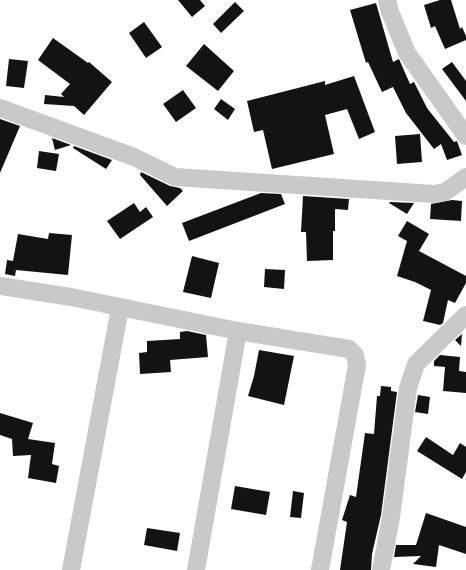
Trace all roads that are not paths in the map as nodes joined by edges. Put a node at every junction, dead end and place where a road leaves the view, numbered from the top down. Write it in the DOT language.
graph roads {
  1 [pos="387,0"];
  2 [pos="0,108"];
  3 [pos="465,133"];
  4 [pos="466,177"];
  5 [pos="0,286"];
  6 [pos="120,308"];
  7 [pos="466,315"];
  8 [pos="238,331"];
  9 [pos="71,570"];
  10 [pos="196,570"];
  11 [pos="320,570"];
  12 [pos="381,570"];
  1 -- 3 [label="street"];
  2 -- 4 [label="street"];
  5 -- 6 [label="street"];
  6 -- 8 [label="street"];
  6 -- 9 [label="street"];
  7 -- 12 [label="street"];
  8 -- 10 [label="street"];
  8 -- 11 [label="street"];
}
